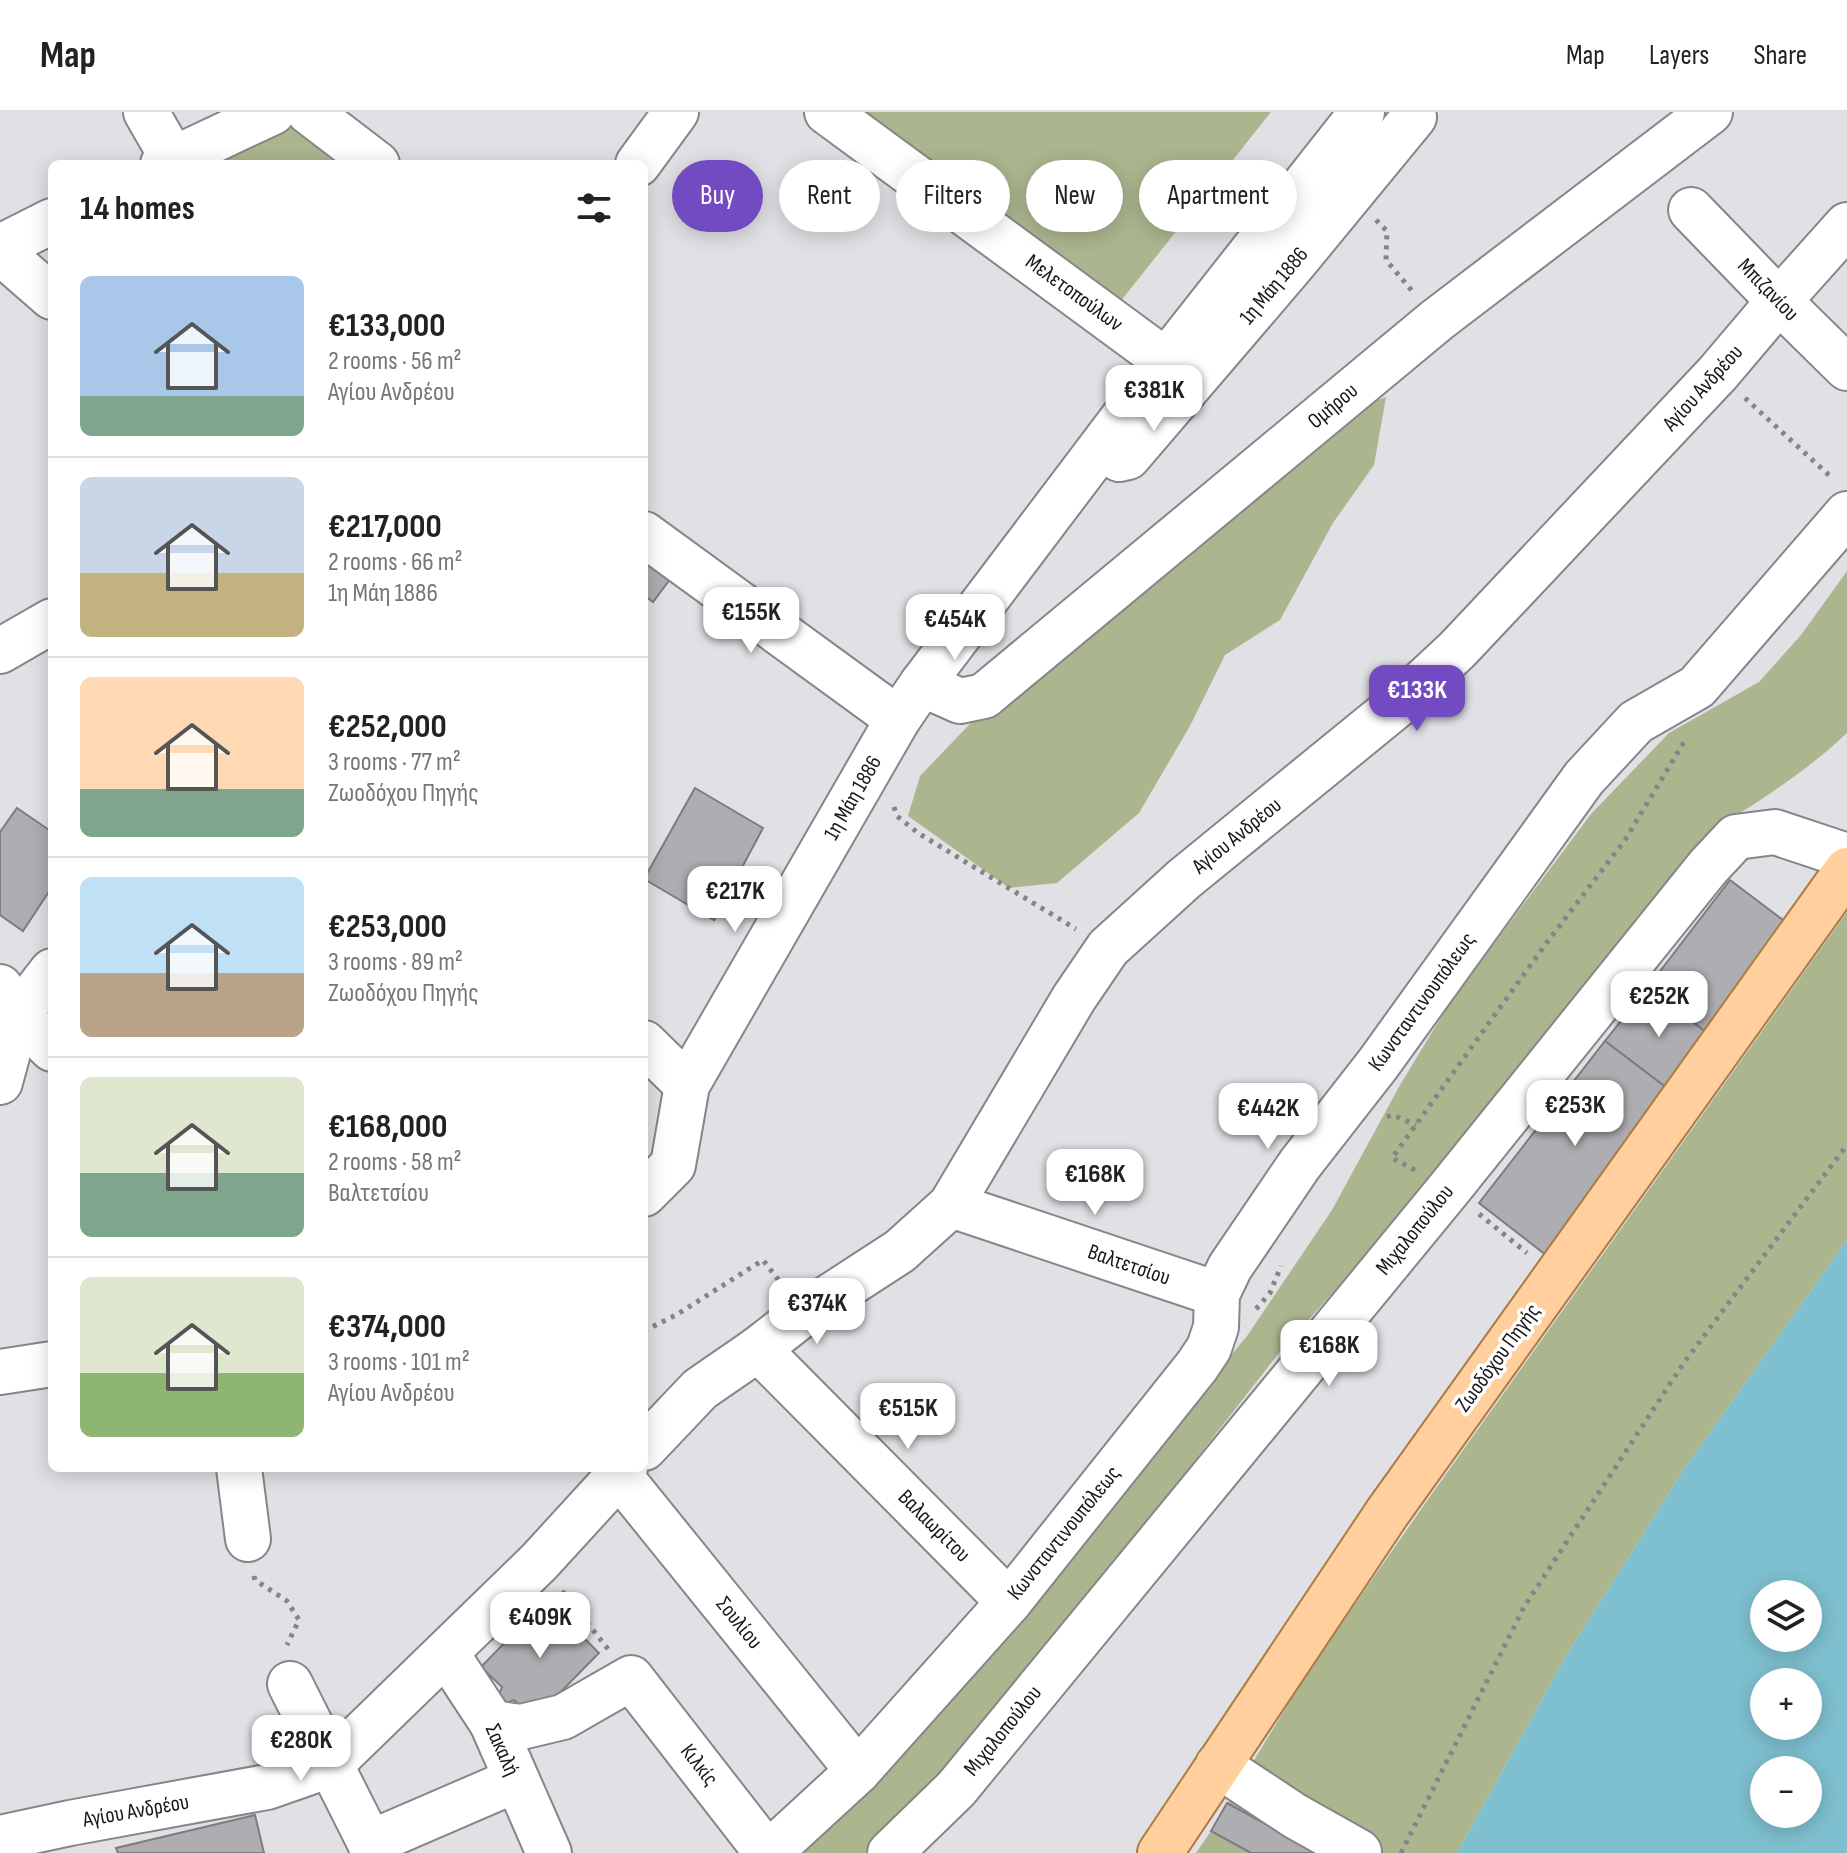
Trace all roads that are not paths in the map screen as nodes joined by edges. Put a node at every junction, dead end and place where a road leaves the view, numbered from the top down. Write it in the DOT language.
graph roads {
  1 [pos="146,112"];
  2 [pos="273,112"];
  3 [pos="309,112"];
  4 [pos="676,112"];
  5 [pos="827,112"];
  6 [pos="1362,112"];
  7 [pos="1710,112"];
  8 [pos="1414,117"];
  9 [pos="167,160"];
  10 [pos="172,160"];
  11 [pos="372,160"];
  12 [pos="641,160"];
  13 [pos="1691,210"];
  14 [pos="48,223"];
  15 [pos="1847,225"];
  16 [pos="0,249"];
  17 [pos="48,293"];
  18 [pos="1779,301"];
  19 [pos="1166,361"];
  20 [pos="1847,368"];
  21 [pos="1085,467"];
  22 [pos="1841,498"];
  23 [pos="648,536"];
  24 [pos="48,623"];
  25 [pos="0,651"];
  26 [pos="927,702"];
  27 [pos="1847,856"];
  28 [pos="1847,870"];
  29 [pos="48,974"];
  30 [pos="9,1001"];
  31 [pos="48,1045"];
  32 [pos="648,1047"];
  33 [pos="0,1082"];
  34 [pos="687,1085"];
  35 [pos="648,1190"];
  36 [pos="951,1205"];
  37 [pos="1217,1294"];
  38 [pos="758,1349"];
  39 [pos="48,1365"];
  40 [pos="0,1372"];
  41 [pos="648,1444"];
  42 [pos="240,1472"];
  43 [pos="622,1472"];
  44 [pos="635,1472"];
  45 [pos="248,1539"];
  46 [pos="1009,1602"];
  47 [pos="446,1653"];
  48 [pos="290,1684"];
  49 [pos="492,1723"];
  50 [pos="330,1765"];
  51 [pos="1218,1765"];
  52 [pos="858,1771"];
  53 [pos="516,1780"];
  54 [pos="0,1838"];
  55 [pos="75,1838"];
  56 [pos="373,1848"];
  57 [pos="1359,1852"];
  58 [pos="549,1853"];
  59 [pos="768,1853"];
  60 [pos="890,1853"];
  61 [pos="1160,1853"];
  1 -- 9 [label="street"];
  2 -- 10 [label="street"];
  3 -- 11 [label="street"];
  4 -- 12 [label="street"];
  5 -- 19 [label="street, Μελετοπούλων"];
  6 -- 19 [label="street, 1η Μάη 1886"];
  7 -- 26 [label="street, Ομήρου"];
  8 -- 21 [label="street, 1η Μάη 1886"];
  13 -- 18 [label="street, Μπιζανίου"];
  14 -- 16 [label="street"];
  15 -- 18 [label="street, Αγίου Ανδρέου"];
  16 -- 17 [label="street"];
  18 -- 20 [label="street, Μπιζανίου"];
  18 -- 36 [label="street, Αγίου Ανδρέου"];
  19 -- 21 [label="street, 1η Μάη 1886"];
  21 -- 26 [label="street, 1η Μάη 1886"];
  22 -- 37 [label="street, Κωνσταντινουπόλεως"];
  23 -- 26 [label="street"];
  24 -- 25 [label="street"];
  26 -- 34 [label="street, 1η Μάη 1886"];
  27 -- 60 [label="street, Μιχαλοπούλου"];
  28 -- 51 [label="main road, Ζωοδόχου Πηγής"];
  29 -- 30 [label="street"];
  30 -- 31 [label="street"];
  30 -- 33 [label="street"];
  32 -- 34 [label="street"];
  34 -- 35 [label="street, 1η Μάη 1886"];
  36 -- 37 [label="street, Βαλτετσίου"];
  36 -- 38 [label="street, Αγίου Ανδρέου"];
  37 -- 46 [label="street, Κωνσταντινουπόλεως"];
  38 -- 41 [label="street, Αγίου Ανδρέου"];
  38 -- 46 [label="street, Βαλαωρίτου"];
  39 -- 40 [label="street"];
  42 -- 45 [label="street"];
  43 -- 47 [label="street, Αγίου Ανδρέου"];
  44 -- 52 [label="street, Σουλίου"];
  46 -- 52 [label="street, Κωνσταντινουπόλεως"];
  47 -- 49 [label="street, Σακαλή"];
  47 -- 50 [label="street, Αγίου Ανδρέου"];
  48 -- 50 [label="street"];
  49 -- 53 [label="street, Σακαλή"];
  49 -- 59 [label="street, Κιλκίς"];
  50 -- 55 [label="street, Αγίου Ανδρέου"];
  50 -- 56 [label="street"];
  51 -- 57 [label="street"];
  51 -- 61 [label="main road, Ζωοδόχου Πηγής"];
  52 -- 59 [label="street, Κωνσταντινουπόλεως"];
  53 -- 56 [label="street"];
  53 -- 58 [label="street, Σακαλή"];
  54 -- 55 [label="street, Αγίου Ανδρέου"];
}
